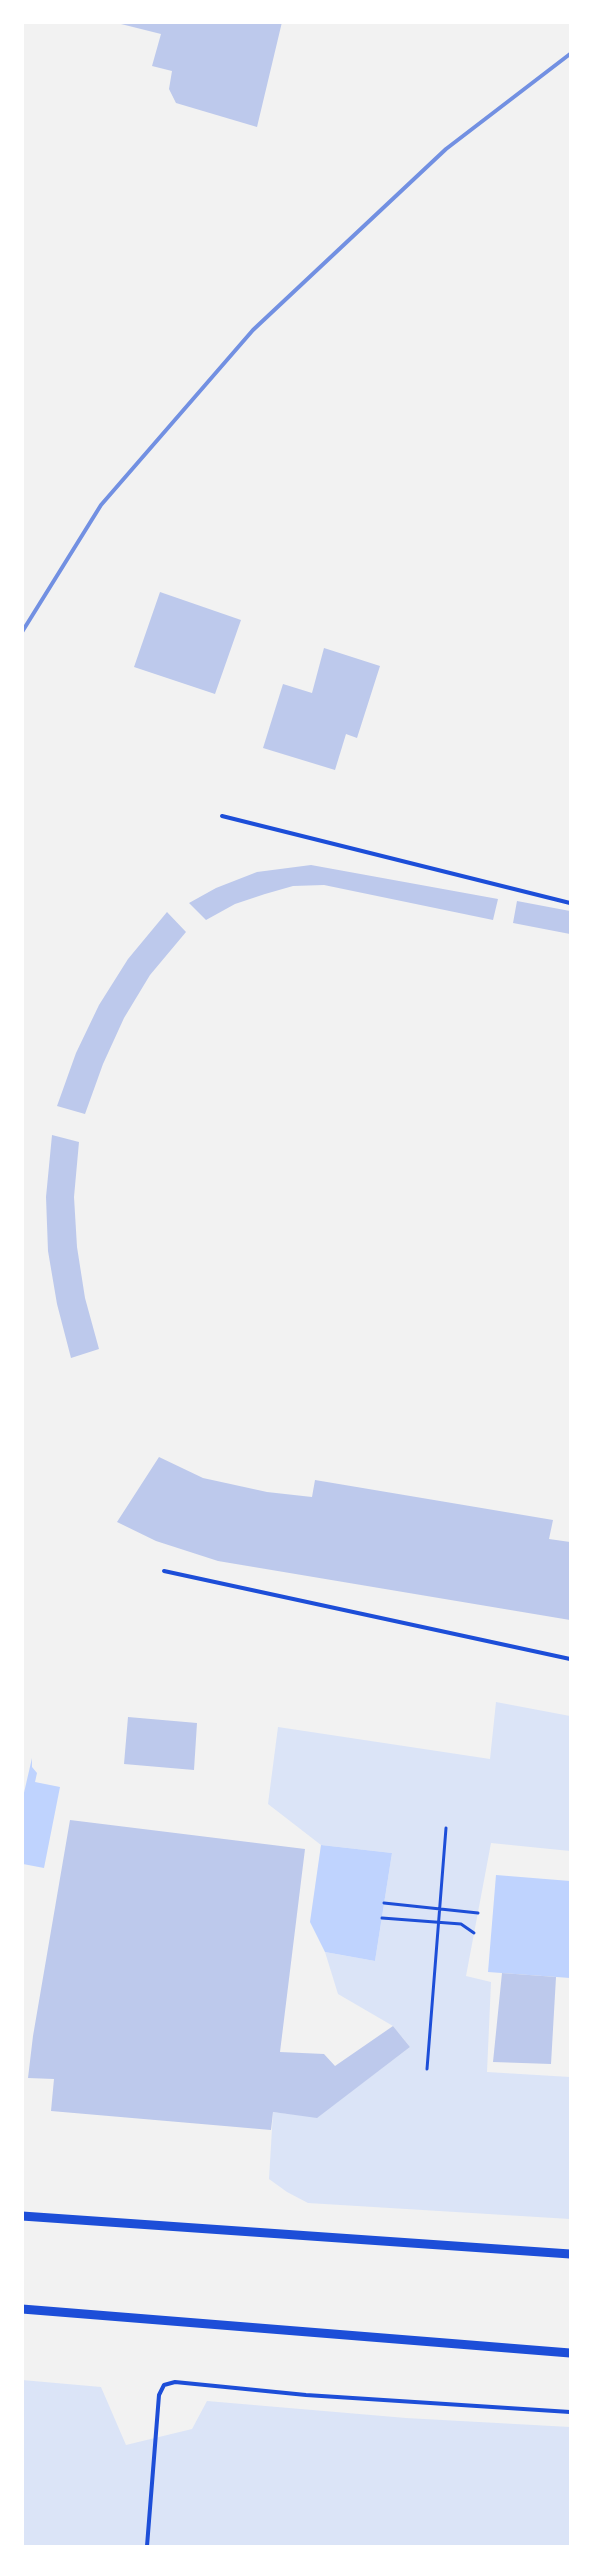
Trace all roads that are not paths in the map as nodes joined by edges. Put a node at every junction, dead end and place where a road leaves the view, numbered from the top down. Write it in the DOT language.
graph roads {
  1 [pos="222,816"];
  2 [pos="570,903"];
  3 [pos="164,1571"];
  4 [pos="570,1659"];
  5 [pos="22,2216"];
  6 [pos="570,2254"];
  7 [pos="22,2308"];
  8 [pos="570,2353"];
  9 [pos="570,2412"];
  10 [pos="147,2546"];
  1 -- 2 [label="lane"];
  3 -- 4 [label="lane"];
  5 -- 6 [label="street"];
  7 -- 8 [label="street"];
  9 -- 10 [label="lane"];
}
